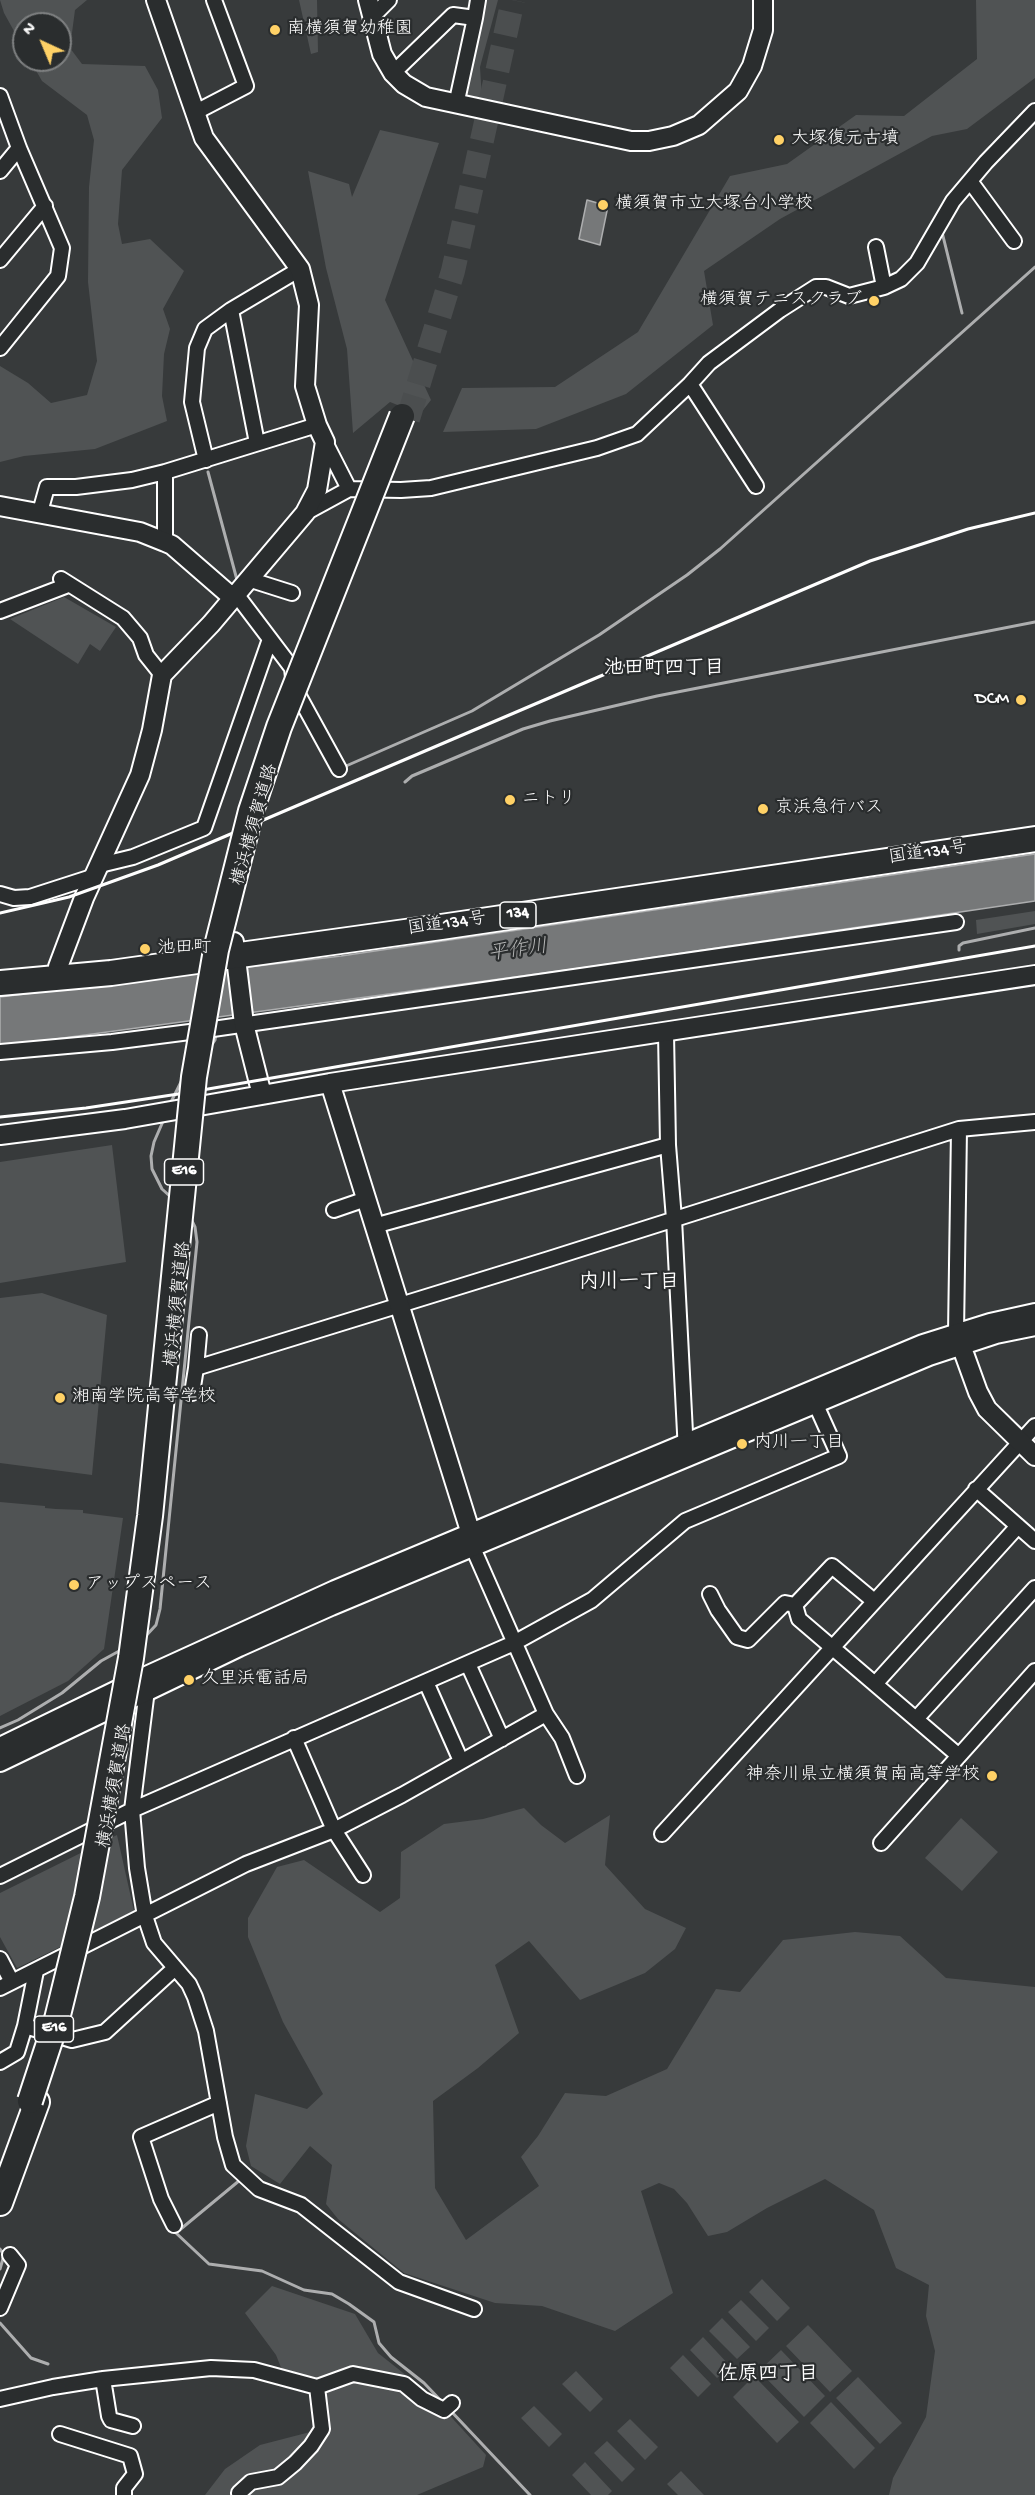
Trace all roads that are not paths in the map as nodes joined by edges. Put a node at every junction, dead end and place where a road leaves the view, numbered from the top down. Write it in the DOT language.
graph roads {
  1 [pos="156,0"];
  2 [pos="214,0"];
  3 [pos="389,0"];
  4 [pos="478,0"];
  5 [pos="763,0"];
  6 [pos="371,8"];
  7 [pos="475,18"];
  8 [pos="393,73"];
  9 [pos="0,96"];
  10 [pos="456,105"];
  11 [pos="1035,111"];
  12 [pos="194,113"];
  13 [pos="19,148"];
  14 [pos="0,171"];
  15 [pos="970,181"];
  16 [pos="45,206"];
  17 [pos="1014,241"];
  18 [pos="876,247"];
  19 [pos="0,260"];
  20 [pos="300,269"];
  21 [pos="884,287"];
  22 [pos="231,310"];
  23 [pos="0,348"];
  24 [pos="690,384"];
  25 [pos="317,425"];
  26 [pos="326,442"];
  27 [pos="257,443"];
  28 [pos="206,460"];
  29 [pos="165,472"];
  30 [pos="756,486"];
  31 [pos="349,489"];
  32 [pos="0,506"];
  33 [pos="40,512"];
  34 [pos="305,513"];
  35 [pos="165,542"];
  36 [pos="248,579"];
  37 [pos="292,593"];
  38 [pos="235,596"];
  39 [pos="0,611"];
  40 [pos="270,639"];
  41 [pos="162,675"];
  42 [pos="339,769"];
  43 [pos="1035,826"];
  44 [pos="1035,839"];
  45 [pos="97,871"];
  46 [pos="0,894"];
  47 [pos="956,922"];
  48 [pos="235,954"];
  49 [pos="0,971"];
  50 [pos="58,973"];
  51 [pos="1035,975"];
  52 [pos="0,983"];
  53 [pos="244,1021"];
  54 [pos="666,1033"];
  55 [pos="0,1052"];
  56 [pos="330,1083"];
  57 [pos="262,1095"];
  58 [pos="1035,1122"];
  59 [pos="958,1130"];
  60 [pos="0,1135"];
  61 [pos="669,1145"];
  62 [pos="366,1199"];
  63 [pos="334,1210"];
  64 [pos="674,1218"];
  65 [pos="374,1226"];
  66 [pos="399,1305"];
  67 [pos="1035,1313"];
  68 [pos="1035,1326"];
  69 [pos="199,1335"];
  70 [pos="958,1339"];
  71 [pos="196,1368"];
  72 [pos="192,1393"];
  73 [pos="812,1397"];
  74 [pos="1035,1426"];
  75 [pos="1019,1442"];
  76 [pos="686,1451"];
  77 [pos="1035,1456"];
  78 [pos="976,1489"];
  79 [pos="1018,1526"];
  80 [pos="472,1541"];
  81 [pos="1035,1541"];
  82 [pos="1035,1588"];
  83 [pos="710,1594"];
  84 [pos="874,1601"];
  85 [pos="795,1605"];
  86 [pos="514,1643"];
  87 [pos="832,1647"];
  88 [pos="468,1664"];
  89 [pos="1035,1671"];
  90 [pos="426,1682"];
  91 [pos="144,1684"];
  92 [pos="875,1684"];
  93 [pos="546,1714"];
  94 [pos="916,1719"];
  95 [pos="294,1738"];
  96 [pos="502,1739"];
  97 [pos="0,1747"];
  98 [pos="959,1756"];
  99 [pos="461,1761"];
  100 [pos="0,1762"];
  101 [pos="577,1776"];
  102 [pos="132,1810"];
  103 [pos="334,1830"];
  104 [pos="662,1834"];
  105 [pos="881,1843"];
  106 [pos="363,1875"];
  107 [pos="0,1876"];
  108 [pos="145,1916"];
  109 [pos="0,1959"];
  110 [pos="175,1968"];
  111 [pos="36,1971"];
  112 [pos="6,1985"];
  113 [pos="25,2026"];
  114 [pos="0,2062"];
  115 [pos="219,2103"];
  116 [pos="0,2185"];
  117 [pos="0,2203"];
  118 [pos="174,2225"];
  119 [pos="10,2255"];
  120 [pos="0,2307"];
  121 [pos="474,2309"];
  122 [pos="103,2379"];
  123 [pos="317,2387"];
  124 [pos="0,2399"];
  125 [pos="453,2403"];
  126 [pos="133,2426"];
  127 [pos="60,2434"];
  128 [pos="239,2493"];
  129 [pos="124,2495"];
  1 -- 12 [label="street"];
  2 -- 12 [label="street"];
  3 -- 6 [label="street"];
  4 -- 7 [label="street"];
  5 -- 10 [label="street"];
  6 -- 8 [label="street"];
  7 -- 8 [label="street"];
  7 -- 10 [label="street"];
  8 -- 10 [label="street"];
  9 -- 13 [label="street"];
  11 -- 15 [label="street"];
  12 -- 20 [label="street"];
  13 -- 14 [label="street"];
  13 -- 16 [label="street"];
  15 -- 17 [label="street"];
  15 -- 21 [label="street"];
  16 -- 19 [label="street"];
  16 -- 23 [label="street"];
  18 -- 21 [label="street"];
  20 -- 22 [label="street"];
  20 -- 25 [label="street"];
  21 -- 24 [label="street"];
  22 -- 27 [label="street"];
  22 -- 28 [label="street"];
  24 -- 30 [label="street"];
  24 -- 31 [label="street"];
  25 -- 26 [label="street"];
  25 -- 27 [label="street"];
  26 -- 31 [label="street"];
  26 -- 34 [label="street"];
  27 -- 28 [label="street"];
  28 -- 29 [label="street"];
  29 -- 33 [label="street"];
  29 -- 35 [label="street"];
  31 -- 34 [label="street"];
  32 -- 33 [label="street"];
  33 -- 35 [label="street"];
  34 -- 36 [label="street"];
  35 -- 38 [label="street"];
  36 -- 37 [label="street"];
  36 -- 38 [label="street"];
  38 -- 40 [label="street"];
  38 -- 41 [label="street"];
  39 -- 41 [label="street"];
  40 -- 42 [label="street"];
  40 -- 45 [label="street"];
  41 -- 45 [label="street"];
  43 -- 48 [label="highway, 国道134号 / 134"];
  44 -- 48 [label="highway, 国道134号 / 134"];
  45 -- 46 [label="street"];
  45 -- 50 [label="street"];
  47 -- 53 [label="street"];
  48 -- 50 [label="highway, 国道134号 / 134"];
  48 -- 53 [label="street"];
  49 -- 50 [label="highway, 国道134号 / 134"];
  50 -- 52 [label="highway, 国道134号 / 134"];
  51 -- 54 [label="street"];
  53 -- 55 [label="street"];
  53 -- 57 [label="street"];
  54 -- 56 [label="street"];
  54 -- 61 [label="street"];
  56 -- 57 [label="street"];
  56 -- 62 [label="street"];
  57 -- 60 [label="street"];
  58 -- 59 [label="street"];
  59 -- 64 [label="street"];
  59 -- 70 [label="street"];
  61 -- 64 [label="street"];
  61 -- 65 [label="street"];
  62 -- 63 [label="street"];
  62 -- 65 [label="street"];
  64 -- 66 [label="street"];
  64 -- 76 [label="street"];
  65 -- 66 [label="street"];
  66 -- 71 [label="street"];
  66 -- 80 [label="street"];
  67 -- 70 [label="street"];
  68 -- 70 [label="street"];
  69 -- 71 [label="street"];
  70 -- 73 [label="street"];
  70 -- 75 [label="street"];
  71 -- 72 [label="street"];
  73 -- 76 [label="street"];
  73 -- 86 [label="street"];
  74 -- 75 [label="street"];
  75 -- 77 [label="street"];
  75 -- 78 [label="street"];
  76 -- 80 [label="street"];
  78 -- 79 [label="street"];
  78 -- 84 [label="street"];
  79 -- 81 [label="street"];
  79 -- 92 [label="street"];
  80 -- 86 [label="street"];
  80 -- 91 [label="street"];
  82 -- 94 [label="street"];
  83 -- 85 [label="street"];
  84 -- 85 [label="street"];
  84 -- 87 [label="street"];
  85 -- 87 [label="street"];
  86 -- 88 [label="street"];
  86 -- 93 [label="street"];
  87 -- 92 [label="street"];
  87 -- 104 [label="street"];
  88 -- 90 [label="street"];
  88 -- 96 [label="street"];
  89 -- 98 [label="street"];
  90 -- 95 [label="street"];
  90 -- 99 [label="street"];
  91 -- 97 [label="street"];
  91 -- 100 [label="street"];
  91 -- 102 [label="street"];
  92 -- 94 [label="street"];
  93 -- 96 [label="street"];
  93 -- 101 [label="street"];
  94 -- 98 [label="street"];
  95 -- 102 [label="street"];
  95 -- 103 [label="street"];
  96 -- 99 [label="street"];
  98 -- 105 [label="street"];
  99 -- 103 [label="street"];
  102 -- 107 [label="street"];
  102 -- 108 [label="street"];
  103 -- 106 [label="street"];
  103 -- 108 [label="street"];
  108 -- 110 [label="street"];
  108 -- 111 [label="street"];
  109 -- 112 [label="street"];
  110 -- 113 [label="street"];
  110 -- 115 [label="street"];
  111 -- 112 [label="street"];
  111 -- 113 [label="street"];
  113 -- 114 [label="street"];
  115 -- 118 [label="street"];
  115 -- 121 [label="street"];
  116 -- 117 [label="highway, 横浜横須賀道路 / E16, bridge"];
  119 -- 120 [label="street"];
  122 -- 123 [label="street"];
  122 -- 124 [label="street"];
  122 -- 126 [label="street"];
  123 -- 125 [label="street"];
  123 -- 128 [label="street"];
  127 -- 129 [label="street"];
}
